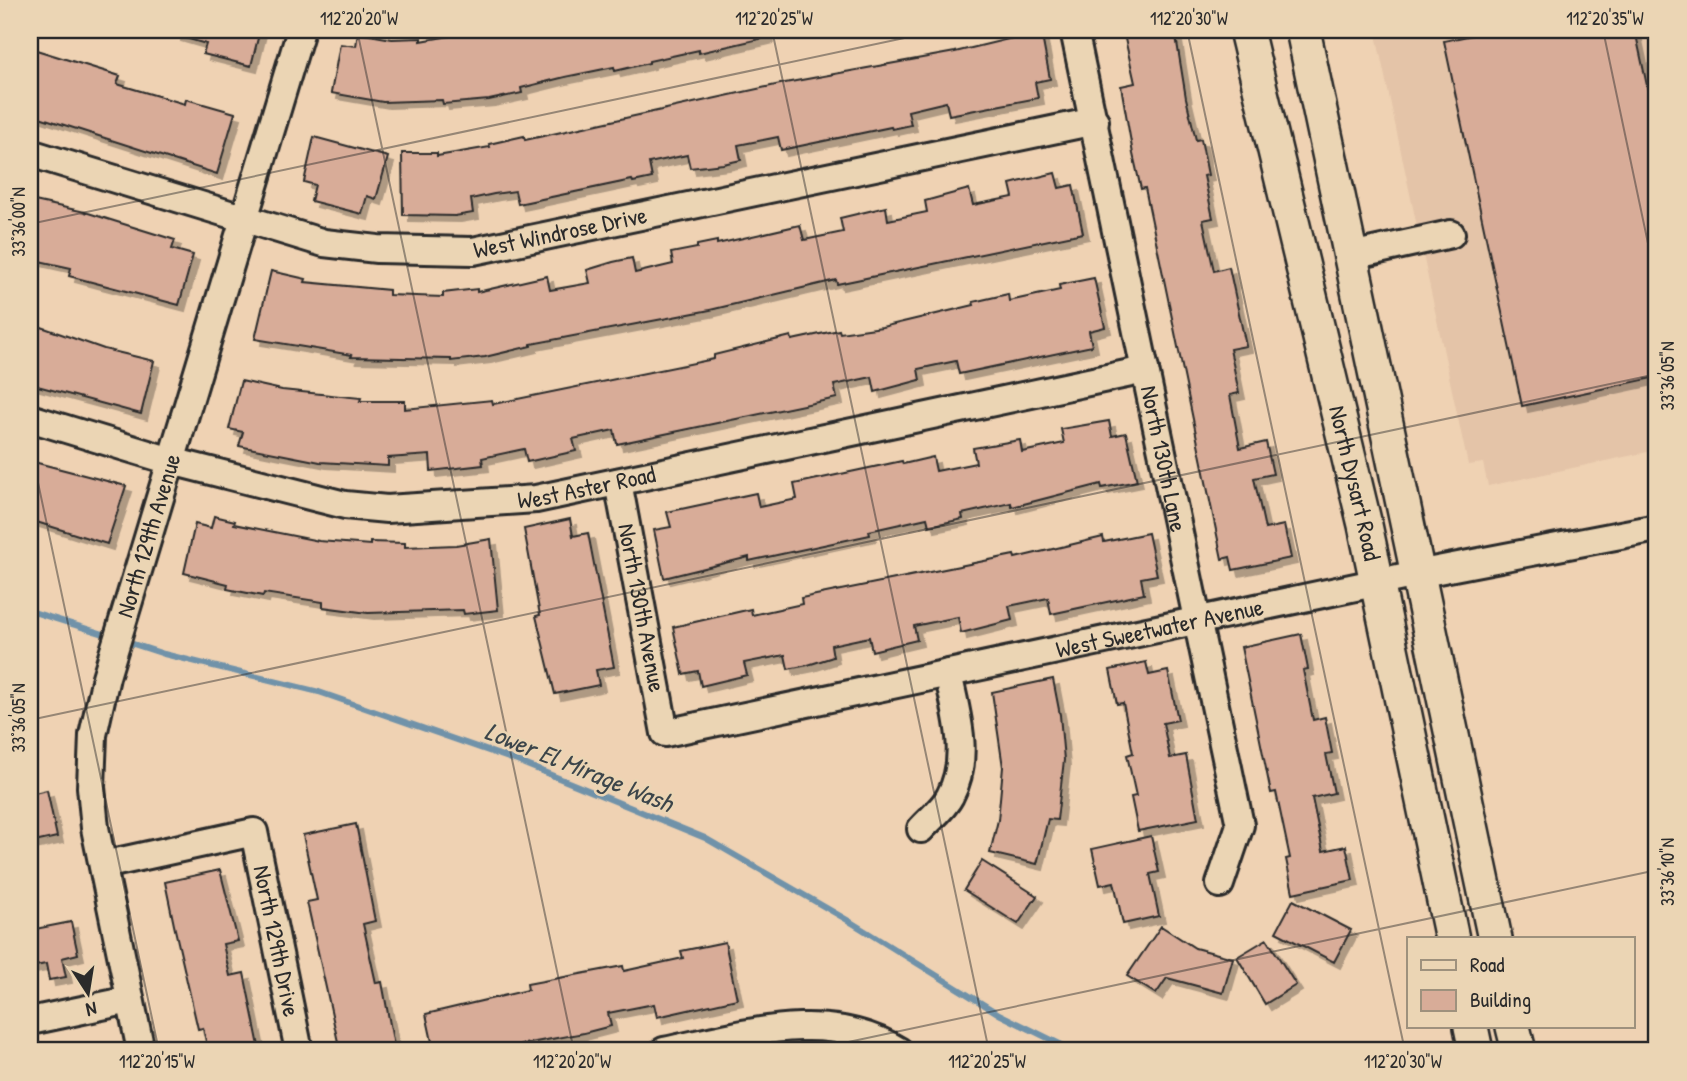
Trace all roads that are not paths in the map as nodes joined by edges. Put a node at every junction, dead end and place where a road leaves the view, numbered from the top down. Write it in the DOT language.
graph roads {
  1 [pos="302,30"];
  2 [pos="1074,30"];
  3 [pos="1245,30"];
  4 [pos="1303,30"];
  5 [pos="1095,121"];
  6 [pos="30,153"];
  7 [pos="245,217"];
  8 [pos="1451,234"];
  9 [pos="1351,256"];
  10 [pos="1145,370"];
  11 [pos="30,418"];
  12 [pos="171,461"];
  13 [pos="618,482"];
  14 [pos="1657,528"];
  15 [pos="1417,574"];
  16 [pos="1377,583"];
  17 [pos="1197,620"];
  18 [pos="948,673"];
  19 [pos="664,733"];
  20 [pos="921,828"];
  21 [pos="103,865"];
  22 [pos="1220,884"];
  23 [pos="1452,937"];
  24 [pos="1494,937"];
  25 [pos="130,999"];
  26 [pos="30,1021"];
  27 [pos="1471,1028"];
  28 [pos="1513,1028"];
  29 [pos="141,1051"];
  30 [pos="299,1051"];
  31 [pos="664,1051"];
  32 [pos="899,1051"];
  33 [pos="1476,1051"];
  34 [pos="1519,1051"];
  1 -- 7 [label="street, North 129th Avenue"];
  2 -- 5 [label="street, North 130th Lane"];
  3 -- 16 [label="main road, North Dysart Road"];
  4 -- 9 [label="main road, North Dysart Road"];
  5 -- 7 [label="street, West Windrose Drive"];
  5 -- 10 [label="street, North 130th Lane"];
  6 -- 7 [label="street, West Windrose Drive"];
  7 -- 12 [label="street, North 129th Avenue"];
  8 -- 9 [label="street"];
  9 -- 15 [label="main road, North Dysart Road"];
  10 -- 13 [label="street, West Aster Road"];
  10 -- 17 [label="street, North 130th Lane"];
  11 -- 12 [label="street, West Aster Road"];
  12 -- 13 [label="street, West Aster Road"];
  12 -- 21 [label="street, North 129th Avenue"];
  13 -- 19 [label="street, North 130th Avenue"];
  14 -- 15 [label="street, West Sweetwater Avenue"];
  15 -- 16 [label="street, West Sweetwater Avenue"];
  15 -- 24 [label="main road, North Dysart Road"];
  16 -- 17 [label="street, West Sweetwater Avenue"];
  16 -- 23 [label="main road, North Dysart Road"];
  17 -- 18 [label="street, West Sweetwater Avenue"];
  17 -- 22 [label="street, North 130th Lane"];
  18 -- 19 [label="street, West Sweetwater Avenue"];
  18 -- 20 [label="street"];
  21 -- 25 [label="street, North 129th Avenue"];
  21 -- 30 [label="street, North 129th Drive"];
  25 -- 26 [label="street"];
  25 -- 29 [label="street, North 129th Avenue"];
  27 -- 33 [label="main road"];
  28 -- 34 [label="main road"];
  31 -- 32 [label="street"];
}
